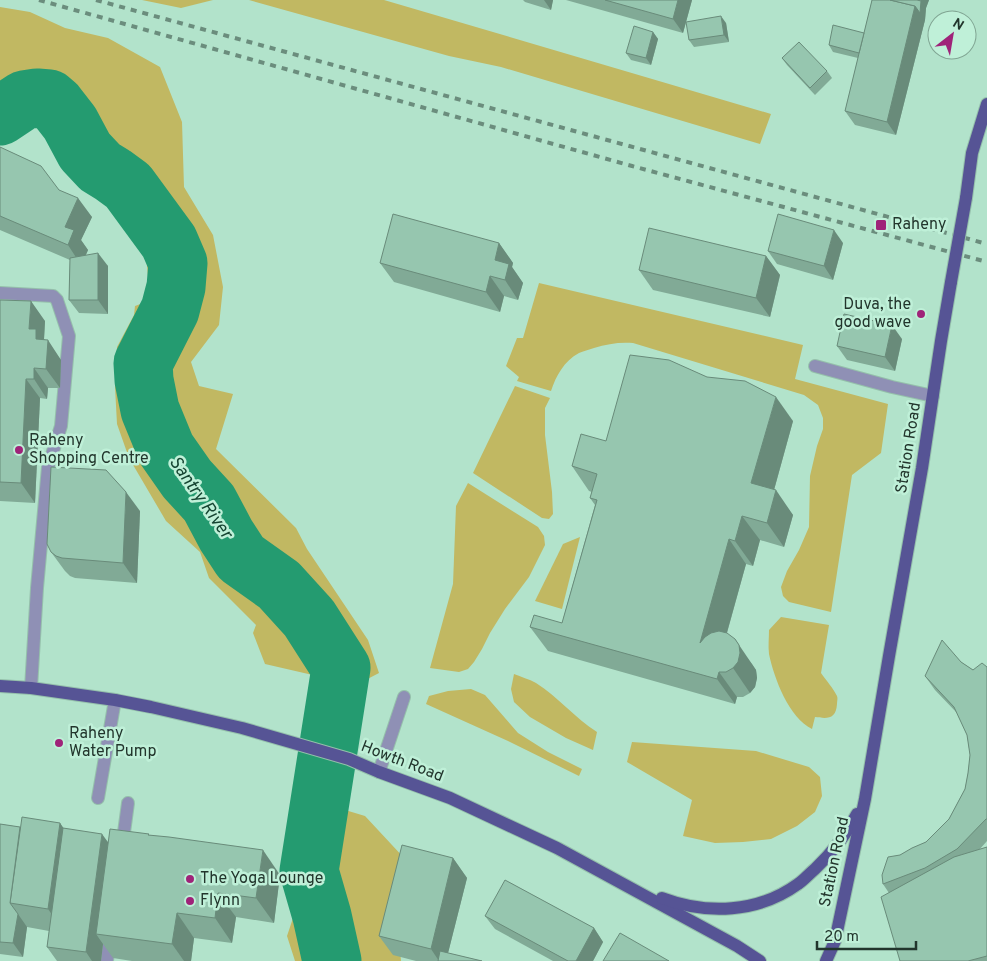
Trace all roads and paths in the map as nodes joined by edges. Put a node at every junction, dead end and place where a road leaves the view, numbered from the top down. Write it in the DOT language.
graph roads {
  1 [pos="987,104"];
  2 [pos="0,293"];
  3 [pos="815,366"];
  4 [pos="933,396"];
  5 [pos="0,686"];
  6 [pos="30,688"];
  7 [pos="404,697"];
  8 [pos="114,700"];
  9 [pos="379,772"];
  10 [pos="98,798"];
  11 [pos="865,799"];
  12 [pos="128,803"];
  13 [pos="120,862"];
  14 [pos="622,884"];
  15 [pos="112,922"];
  16 [pos="107,961"];
  17 [pos="760,961"];
  18 [pos="826,961"];
  1 -- 4 [label="main road, Station Road, bridge"];
  2 -- 6 [label="lane"];
  3 -- 4 [label="lane"];
  4 -- 11 [label="main road, Station Road"];
  5 -- 6 [label="main road, Howth Road"];
  6 -- 8 [label="main road, Howth Road"];
  7 -- 9 [label="lane"];
  8 -- 9 [label="main road, Howth Road"];
  8 -- 10 [label="lane"];
  9 -- 14 [label="main road, Howth Road"];
  11 -- 14 [label="main road, Station Road"];
  11 -- 18 [label="main road, Station Road"];
  12 -- 13 [label="lane"];
  14 -- 17 [label="main road, Howth Road"];
  15 -- 16 [label="lane"];
}
